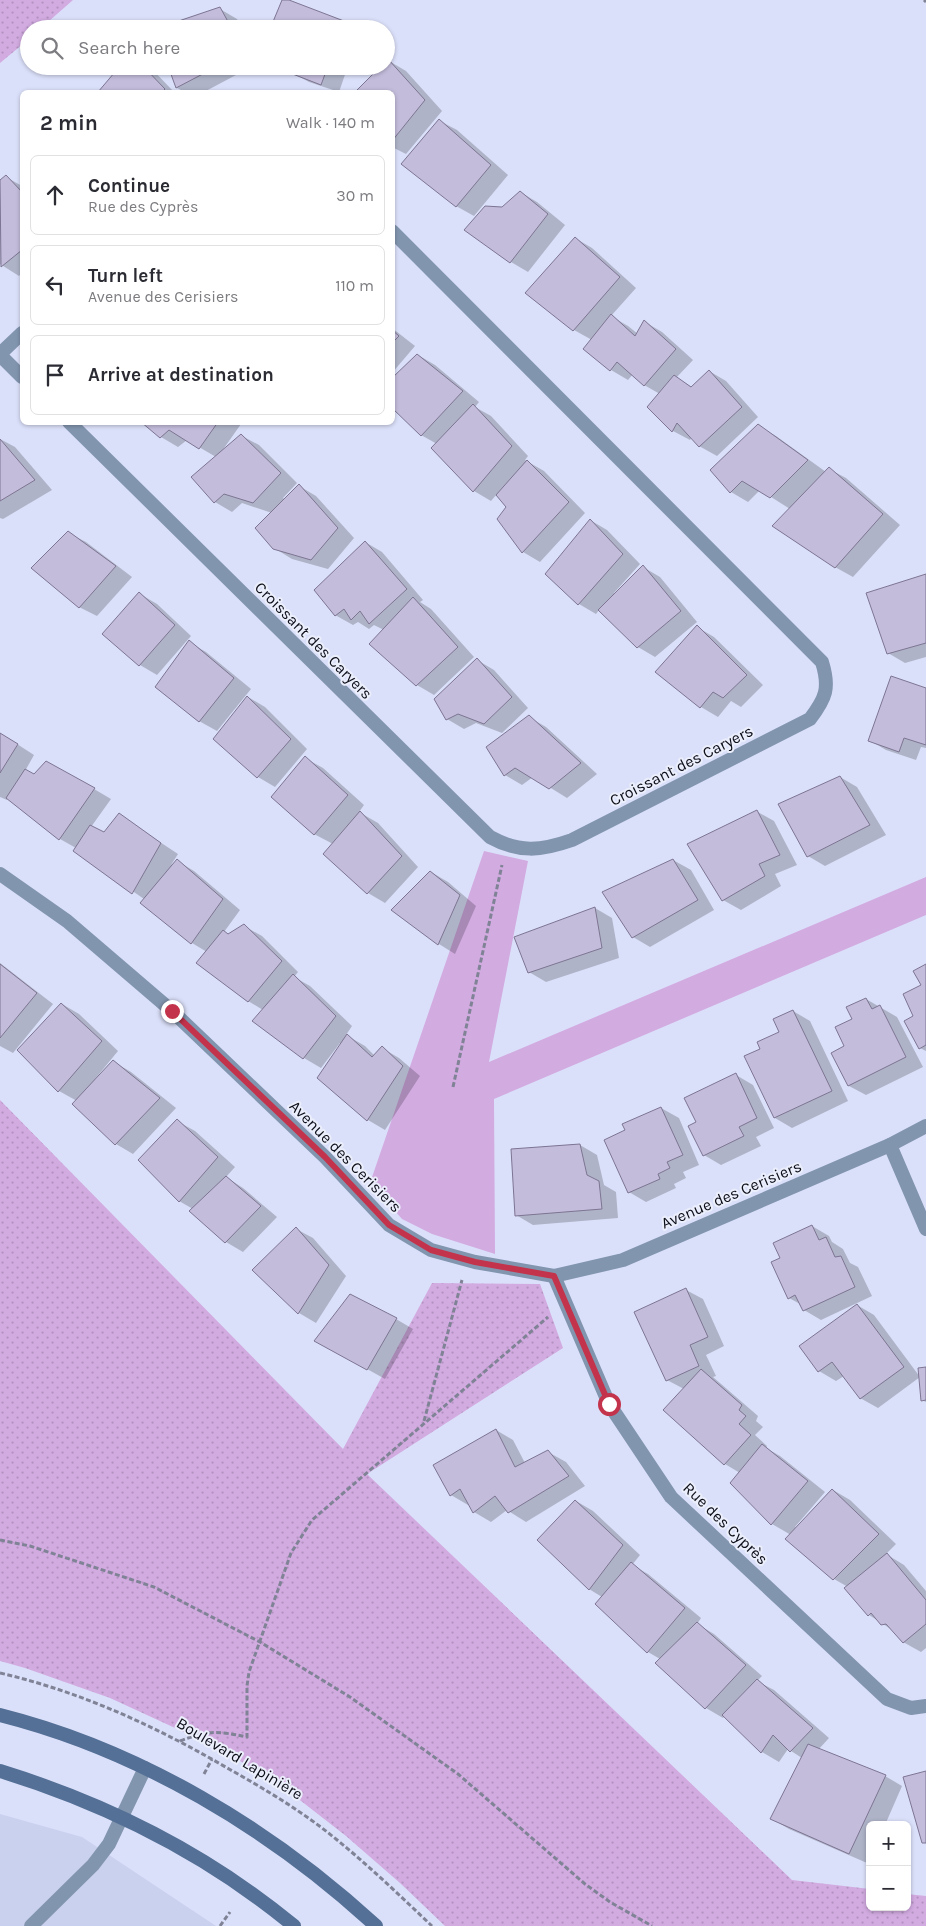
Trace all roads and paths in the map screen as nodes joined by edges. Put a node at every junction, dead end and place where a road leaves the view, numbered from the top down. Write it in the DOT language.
graph roads {
  1 [pos="395,233"];
  2 [pos="20,335"];
  3 [pos="0,354"];
  4 [pos="20,375"];
  5 [pos="72,425"];
  6 [pos="506,846"];
  7 [pos="0,874"];
  8 [pos="453,1087"];
  9 [pos="926,1126"];
  10 [pos="890,1145"];
  11 [pos="926,1228"];
  12 [pos="468,1260"];
  13 [pos="554,1276"];
  14 [pos="566,1302"];
  15 [pos="424,1423"];
  16 [pos="0,1540"];
  17 [pos="260,1642"];
  18 [pos="0,1673"];
  19 [pos="926,1706"];
  20 [pos="0,1715"];
  21 [pos="180,1741"];
  22 [pos="144,1768"];
  23 [pos="0,1771"];
  24 [pos="123,1818"];
  25 [pos="230,1912"];
  26 [pos="31,1926"];
  27 [pos="220,1926"];
  28 [pos="294,1926"];
  29 [pos="376,1926"];
  30 [pos="432,1926"];
  31 [pos="652,1926"];
  1 -- 6 [label="street, Croissant des Caryers"];
  2 -- 3 [label="street"];
  3 -- 4 [label="street"];
  5 -- 6 [label="street, Croissant des Caryers"];
  6 -- 8 [label="path"];
  7 -- 12 [label="street, Avenue des Cerisiers"];
  9 -- 10 [label="street, Avenue des Cerisiers"];
  10 -- 11 [label="street"];
  10 -- 13 [label="street, Avenue des Cerisiers"];
  12 -- 13 [label="street, Avenue des Cerisiers"];
  12 -- 15 [label="path"];
  13 -- 14 [label="street, Rue des Cyprès"];
  14 -- 15 [label="path"];
  14 -- 19 [label="street, Rue des Cyprès"];
  15 -- 17 [label="path"];
  16 -- 17 [label="path"];
  17 -- 21 [label="path"];
  17 -- 31 [label="path"];
  18 -- 21 [label="path, Boulevard Lapinière"];
  20 -- 22 [label="main road"];
  21 -- 30 [label="path, Boulevard Lapinière"];
  22 -- 24 [label="street"];
  22 -- 29 [label="main road"];
  23 -- 24 [label="main road"];
  24 -- 26 [label="street"];
  24 -- 28 [label="main road"];
  25 -- 27 [label="path"];
}
